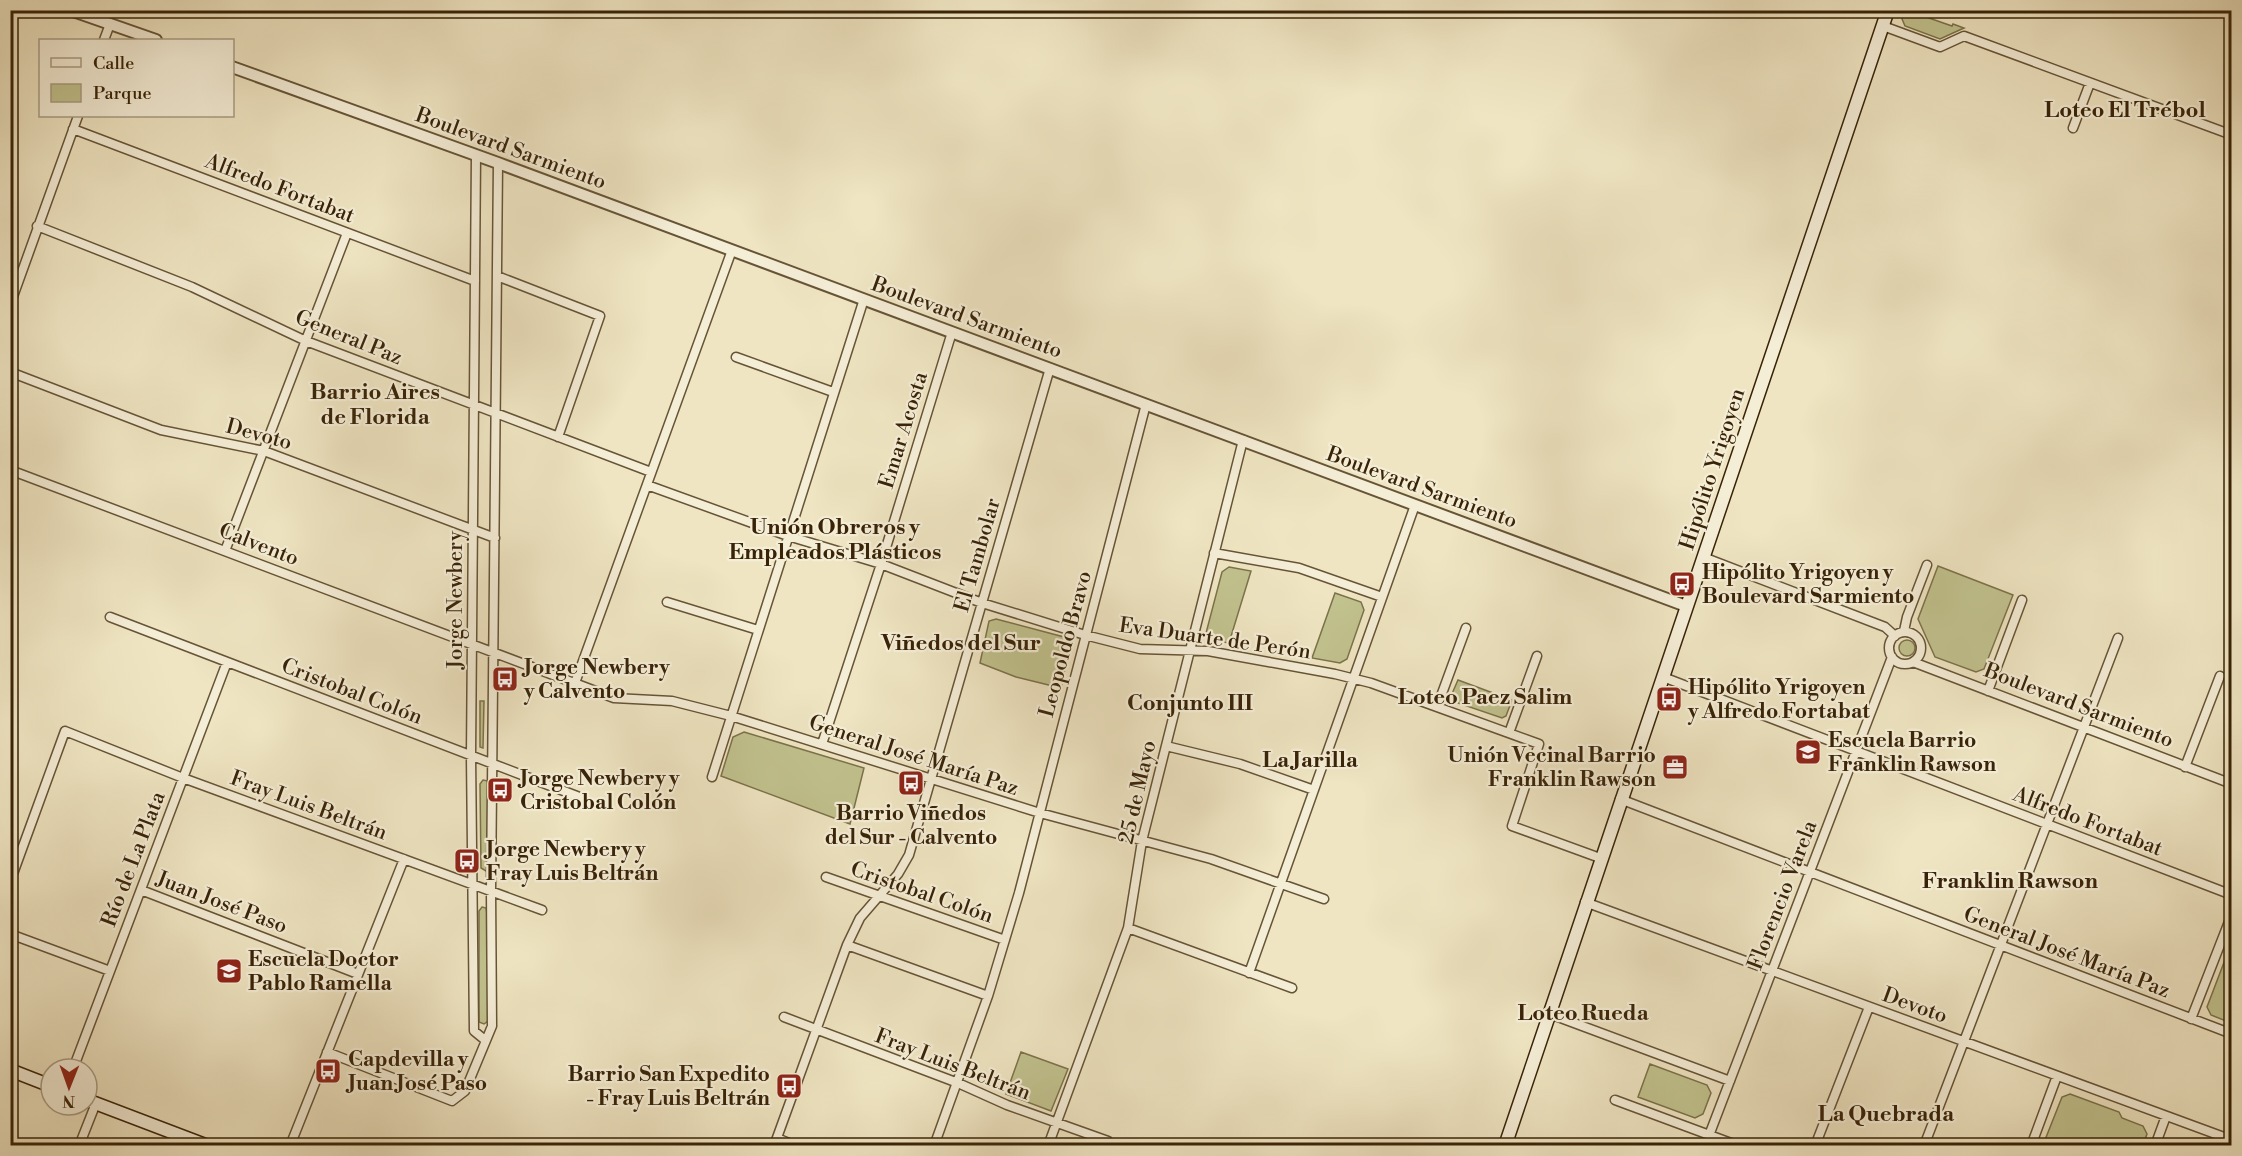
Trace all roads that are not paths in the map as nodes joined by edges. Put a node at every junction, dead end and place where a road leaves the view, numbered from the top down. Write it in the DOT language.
graph roads {
  1 [pos="70,10"];
  2 [pos="1888,10"];
  3 [pos="110,24"];
  4 [pos="1883,26"];
  5 [pos="104,39"];
  6 [pos="153,39"];
  7 [pos="234,68"];
  8 [pos="2090,83"];
  9 [pos="78,117"];
  10 [pos="2073,128"];
  11 [pos="73,129"];
  12 [pos="2232,135"];
  13 [pos="476,155"];
  14 [pos="498,163"];
  15 [pos="37,226"];
  16 [pos="347,233"];
  17 [pos="732,250"];
  18 [pos="497,276"];
  19 [pos="475,281"];
  20 [pos="864,299"];
  21 [pos="10,305"];
  22 [pos="952,332"];
  23 [pos="306,341"];
  24 [pos="736,357"];
  25 [pos="1050,369"];
  26 [pos="10,372"];
  27 [pos="833,392"];
  28 [pos="1146,404"];
  29 [pos="474,405"];
  30 [pos="497,414"];
  31 [pos="558,437"];
  32 [pos="1243,440"];
  33 [pos="264,450"];
  34 [pos="10,470"];
  35 [pos="651,472"];
  36 [pos="647,485"];
  37 [pos="1415,505"];
  38 [pos="473,529"];
  39 [pos="788,536"];
  40 [pos="495,538"];
  41 [pos="225,551"];
  42 [pos="1214,553"];
  43 [pos="1703,557"];
  44 [pos="881,564"];
  45 [pos="1927,565"];
  46 [pos="1382,597"];
  47 [pos="2022,600"];
  48 [pos="668,602"];
  49 [pos="982,603"];
  50 [pos="1686,606"];
  51 [pos="110,617"];
  52 [pos="1466,628"];
  53 [pos="758,630"];
  54 [pos="1904,631"];
  55 [pos="1085,635"];
  56 [pos="1894,636"];
  57 [pos="2118,638"];
  58 [pos="473,643"];
  59 [pos="494,651"];
  60 [pos="1190,651"];
  61 [pos="1537,656"];
  62 [pos="1892,657"];
  63 [pos="227,662"];
  64 [pos="1913,662"];
  65 [pos="1663,676"];
  66 [pos="2220,676"];
  67 [pos="1353,679"];
  68 [pos="575,682"];
  69 [pos="1988,691"];
  70 [pos="1437,707"];
  71 [pos="731,716"];
  72 [pos="2084,728"];
  73 [pos="1509,733"];
  74 [pos="822,744"];
  75 [pos="1166,746"];
  76 [pos="1856,751"];
  77 [pos="471,756"];
  78 [pos="493,764"];
  79 [pos="2185,767"];
  80 [pos="712,777"];
  81 [pos="183,778"];
  82 [pos="930,780"];
  83 [pos="2232,784"];
  84 [pos="1314,790"];
  85 [pos="582,798"];
  86 [pos="1620,799"];
  87 [pos="1040,813"];
  88 [pos="2047,824"];
  89 [pos="1142,842"];
  90 [pos="1600,858"];
  91 [pos="404,859"];
  92 [pos="1810,872"];
  93 [pos="826,877"];
  94 [pos="10,882"];
  95 [pos="1281,884"];
  96 [pos="473,885"];
  97 [pos="141,890"];
  98 [pos="491,891"];
  99 [pos="2232,895"];
  100 [pos="879,897"];
  101 [pos="1323,899"];
  102 [pos="1586,902"];
  103 [pos="542,910"];
  104 [pos="2232,914"];
  105 [pos="1128,928"];
  106 [pos="10,934"];
  107 [pos="1005,940"];
  108 [pos="847,945"];
  109 [pos="2000,945"];
  110 [pos="110,971"];
  111 [pos="1772,971"];
  112 [pos="1250,973"];
  113 [pos="358,974"];
  114 [pos="1292,988"];
  115 [pos="988,996"];
  116 [pos="1869,1007"];
  117 [pos="1550,1014"];
  118 [pos="784,1017"];
  119 [pos="2191,1019"];
  120 [pos="815,1030"];
  121 [pos="2232,1035"];
  122 [pos="485,1040"];
  123 [pos="1964,1042"];
  124 [pos="327,1052"];
  125 [pos="78,1057"];
  126 [pos="10,1070"];
  127 [pos="2057,1076"];
  128 [pos="39,1081"];
  129 [pos="1730,1081"];
  130 [pos="958,1083"];
  131 [pos="1615,1100"];
  132 [pos="99,1104"];
  133 [pos="2166,1116"];
  134 [pos="87,1117"];
  135 [pos="1057,1123"];
  136 [pos="1709,1135"];
  137 [pos="2232,1140"];
  138 [pos="1108,1141"];
  139 [pos="775,1142"];
  140 [pos="79,1146"];
  141 [pos="208,1146"];
  142 [pos="290,1146"];
  143 [pos="796,1146"];
  144 [pos="934,1146"];
  145 [pos="1048,1146"];
  146 [pos="1504,1146"];
  147 [pos="1705,1146"];
  148 [pos="1739,1146"];
  149 [pos="1815,1146"];
  150 [pos="1924,1146"];
  151 [pos="2031,1146"];
  152 [pos="2156,1146"];
  1 -- 3 [label="street"];
  2 -- 4 [label="main road, Hipólito Yrigoyen"];
  3 -- 5 [label="street"];
  3 -- 6 [label="street"];
  4 -- 8 [label="street"];
  4 -- 43 [label="main road, Hipólito Yrigoyen"];
  7 -- 13 [label="street, Boulevard Sarmiento"];
  8 -- 10 [label="street"];
  8 -- 12 [label="street"];
  9 -- 11 [label="street"];
  11 -- 15 [label="street"];
  11 -- 16 [label="street, Alfredo Fortabat"];
  13 -- 14 [label="street, Boulevard Sarmiento"];
  13 -- 19 [label="street, Jorge Newbery"];
  14 -- 17 [label="street, Boulevard Sarmiento"];
  14 -- 18 [label="street, Jorge Newbery"];
  15 -- 21 [label="street"];
  15 -- 23 [label="street, General Paz"];
  16 -- 19 [label="street, Alfredo Fortabat"];
  16 -- 23 [label="street"];
  17 -- 20 [label="street, Boulevard Sarmiento"];
  17 -- 35 [label="street"];
  18 -- 30 [label="street, Jorge Newbery"];
  18 -- 31 [label="street"];
  19 -- 29 [label="street, Jorge Newbery"];
  20 -- 22 [label="street, Boulevard Sarmiento"];
  20 -- 27 [label="street"];
  22 -- 25 [label="street, Boulevard Sarmiento"];
  22 -- 44 [label="street, Emar Acosta"];
  23 -- 29 [label="street, General Paz"];
  23 -- 33 [label="street"];
  24 -- 27 [label="street"];
  25 -- 28 [label="street, Boulevard Sarmiento"];
  25 -- 49 [label="street, El Tambolar"];
  26 -- 33 [label="street, Devoto"];
  27 -- 39 [label="street"];
  28 -- 32 [label="street, Boulevard Sarmiento"];
  28 -- 55 [label="street, Leopoldo Bravo"];
  29 -- 30 [label="street, General Paz"];
  29 -- 38 [label="street, Jorge Newbery"];
  30 -- 31 [label="street, General Paz"];
  30 -- 40 [label="street, Jorge Newbery"];
  31 -- 35 [label="street, General Paz"];
  32 -- 37 [label="street, Boulevard Sarmiento"];
  32 -- 42 [label="street, 25 de Mayo"];
  33 -- 38 [label="street, Devoto"];
  33 -- 41 [label="street"];
  34 -- 41 [label="street, Calvento"];
  35 -- 36 [label="street"];
  36 -- 39 [label="street, Eva Duarte de Perón"];
  36 -- 68 [label="street"];
  37 -- 46 [label="street"];
  37 -- 50 [label="street, Boulevard Sarmiento"];
  38 -- 40 [label="street, Devoto"];
  38 -- 58 [label="street, Jorge Newbery"];
  39 -- 44 [label="street, Eva Duarte de Perón"];
  39 -- 53 [label="street"];
  40 -- 59 [label="street, Jorge Newbery"];
  41 -- 58 [label="street, Calvento"];
  42 -- 46 [label="street"];
  42 -- 60 [label="street, 25 de Mayo"];
  43 -- 50 [label="main road, Hipólito Yrigoyen"];
  43 -- 56 [label="street"];
  44 -- 49 [label="street, Eva Duarte de Perón"];
  44 -- 74 [label="street, Emar Acosta"];
  45 -- 54 [label="street"];
  46 -- 67 [label="street"];
  47 -- 69 [label="street"];
  48 -- 53 [label="street"];
  49 -- 55 [label="street, Eva Duarte de Perón"];
  49 -- 82 [label="street, El Tambolar"];
  50 -- 65 [label="main road, Hipólito Yrigoyen"];
  51 -- 63 [label="street, Cristobal Colón"];
  52 -- 70 [label="street"];
  53 -- 71 [label="street"];
  54 -- 56 [label="street"];
  54 -- 64 [label="street"];
  55 -- 60 [label="street, Eva Duarte de Perón"];
  55 -- 87 [label="street, Leopoldo Bravo"];
  56 -- 62 [label="street"];
  57 -- 72 [label="street"];
  58 -- 59 [label="street, Calvento"];
  58 -- 77 [label="street, Jorge Newbery"];
  59 -- 68 [label="street, General José María Paz"];
  59 -- 78 [label="street, Jorge Newbery"];
  60 -- 67 [label="street, Eva Duarte de Perón"];
  60 -- 75 [label="street, 25 de Mayo"];
  61 -- 73 [label="street"];
  62 -- 64 [label="street"];
  62 -- 76 [label="street, Florencio Varela"];
  63 -- 77 [label="street, Cristobal Colón"];
  63 -- 81 [label="street, Río de La Plata"];
  64 -- 69 [label="street, Boulevard Sarmiento"];
  65 -- 76 [label="street, Alfredo Fortabat"];
  65 -- 86 [label="main road, Hipólito Yrigoyen"];
  66 -- 79 [label="street"];
  67 -- 70 [label="street, Eva Duarte de Perón"];
  67 -- 84 [label="street"];
  68 -- 71 [label="street, General José María Paz"];
  69 -- 72 [label="street, Boulevard Sarmiento"];
  70 -- 73 [label="street, Eva Duarte de Perón"];
  71 -- 74 [label="street, General José María Paz"];
  71 -- 80 [label="street"];
  72 -- 79 [label="street, Boulevard Sarmiento"];
  72 -- 88 [label="street"];
  73 -- 90 [label="street, Eva Duarte de Perón"];
  74 -- 82 [label="street, General José María Paz"];
  75 -- 84 [label="street"];
  75 -- 89 [label="street, 25 de Mayo"];
  76 -- 88 [label="street, Alfredo Fortabat"];
  76 -- 92 [label="street, Florencio Varela"];
  77 -- 78 [label="street, Cristobal Colón"];
  77 -- 96 [label="street, Jorge Newbery"];
  78 -- 85 [label="street, Cristobal Colón"];
  78 -- 98 [label="street, Jorge Newbery"];
  79 -- 83 [label="street, Boulevard Sarmiento"];
  81 -- 91 [label="street, Fray Luis Beltrán"];
  81 -- 94 [label="street, Fray Luis Beltrán"];
  81 -- 97 [label="street, Río de La Plata"];
  82 -- 87 [label="street, General José María Paz"];
  82 -- 100 [label="street, El Tambolar"];
  84 -- 95 [label="street"];
  86 -- 90 [label="main road, Hipólito Yrigoyen"];
  86 -- 92 [label="street, General José María Paz"];
  87 -- 89 [label="street, General José María Paz"];
  87 -- 107 [label="street, Leopoldo Bravo"];
  88 -- 99 [label="street, Alfredo Fortabat"];
  88 -- 109 [label="street"];
  89 -- 95 [label="street, General José María Paz"];
  89 -- 105 [label="street, 25 de Mayo"];
  90 -- 102 [label="main road, Hipólito Yrigoyen"];
  91 -- 96 [label="street, Fray Luis Beltrán"];
  91 -- 113 [label="street"];
  92 -- 109 [label="street, General José María Paz"];
  92 -- 111 [label="street, Florencio Varela"];
  93 -- 100 [label="street, Cristobal Colón"];
  95 -- 101 [label="street, General José María Paz"];
  95 -- 112 [label="street"];
  96 -- 98 [label="street, Fray Luis Beltrán"];
  96 -- 122 [label="street, Jorge Newbery"];
  97 -- 110 [label="street, Río de La Plata"];
  97 -- 113 [label="street, Juan José Paso"];
  98 -- 103 [label="street, Fray Luis Beltrán"];
  98 -- 122 [label="street, Jorge Newbery"];
  100 -- 107 [label="street, Cristobal Colón"];
  100 -- 108 [label="street, El Tambolar"];
  102 -- 111 [label="street, Devoto"];
  102 -- 117 [label="main road, Hipólito Yrigoyen"];
  104 -- 119 [label="street"];
  105 -- 112 [label="street"];
  105 -- 135 [label="street, 25 de Mayo"];
  106 -- 110 [label="street"];
  107 -- 115 [label="street, Leopoldo Bravo"];
  108 -- 115 [label="street"];
  108 -- 120 [label="street, El Tambolar"];
  109 -- 119 [label="street, General José María Paz"];
  109 -- 123 [label="street"];
  110 -- 125 [label="street, Río de La Plata"];
  111 -- 116 [label="street, Devoto"];
  111 -- 129 [label="street, Florencio Varela"];
  112 -- 114 [label="street"];
  113 -- 124 [label="street"];
  115 -- 130 [label="street, Leopoldo Bravo"];
  116 -- 123 [label="street, Devoto"];
  116 -- 149 [label="street"];
  117 -- 129 [label="street"];
  117 -- 146 [label="main road, Hipólito Yrigoyen"];
  118 -- 120 [label="street, Fray Luis Beltrán"];
  119 -- 121 [label="street, General José María Paz"];
  120 -- 130 [label="street, Fray Luis Beltrán"];
  120 -- 139 [label="street, El Tambolar"];
  122 -- 124 [label="street, Jorge Newbery"];
  123 -- 127 [label="street, Devoto"];
  123 -- 150 [label="street"];
  124 -- 142 [label="street"];
  126 -- 128 [label="main road"];
  127 -- 133 [label="street, Devoto"];
  127 -- 151 [label="street"];
  129 -- 136 [label="street, Florencio Varela"];
  130 -- 135 [label="street, Fray Luis Beltrán"];
  130 -- 144 [label="street, Leopoldo Bravo"];
  131 -- 136 [label="street"];
  132 -- 141 [label="main road"];
  133 -- 137 [label="street, Devoto"];
  133 -- 152 [label="street"];
  134 -- 140 [label="street"];
  135 -- 138 [label="street, Fray Luis Beltrán"];
  135 -- 145 [label="street, 25 de Mayo"];
  136 -- 147 [label="street, Florencio Varela"];
  136 -- 148 [label="street"];
  139 -- 143 [label="street"];
}
